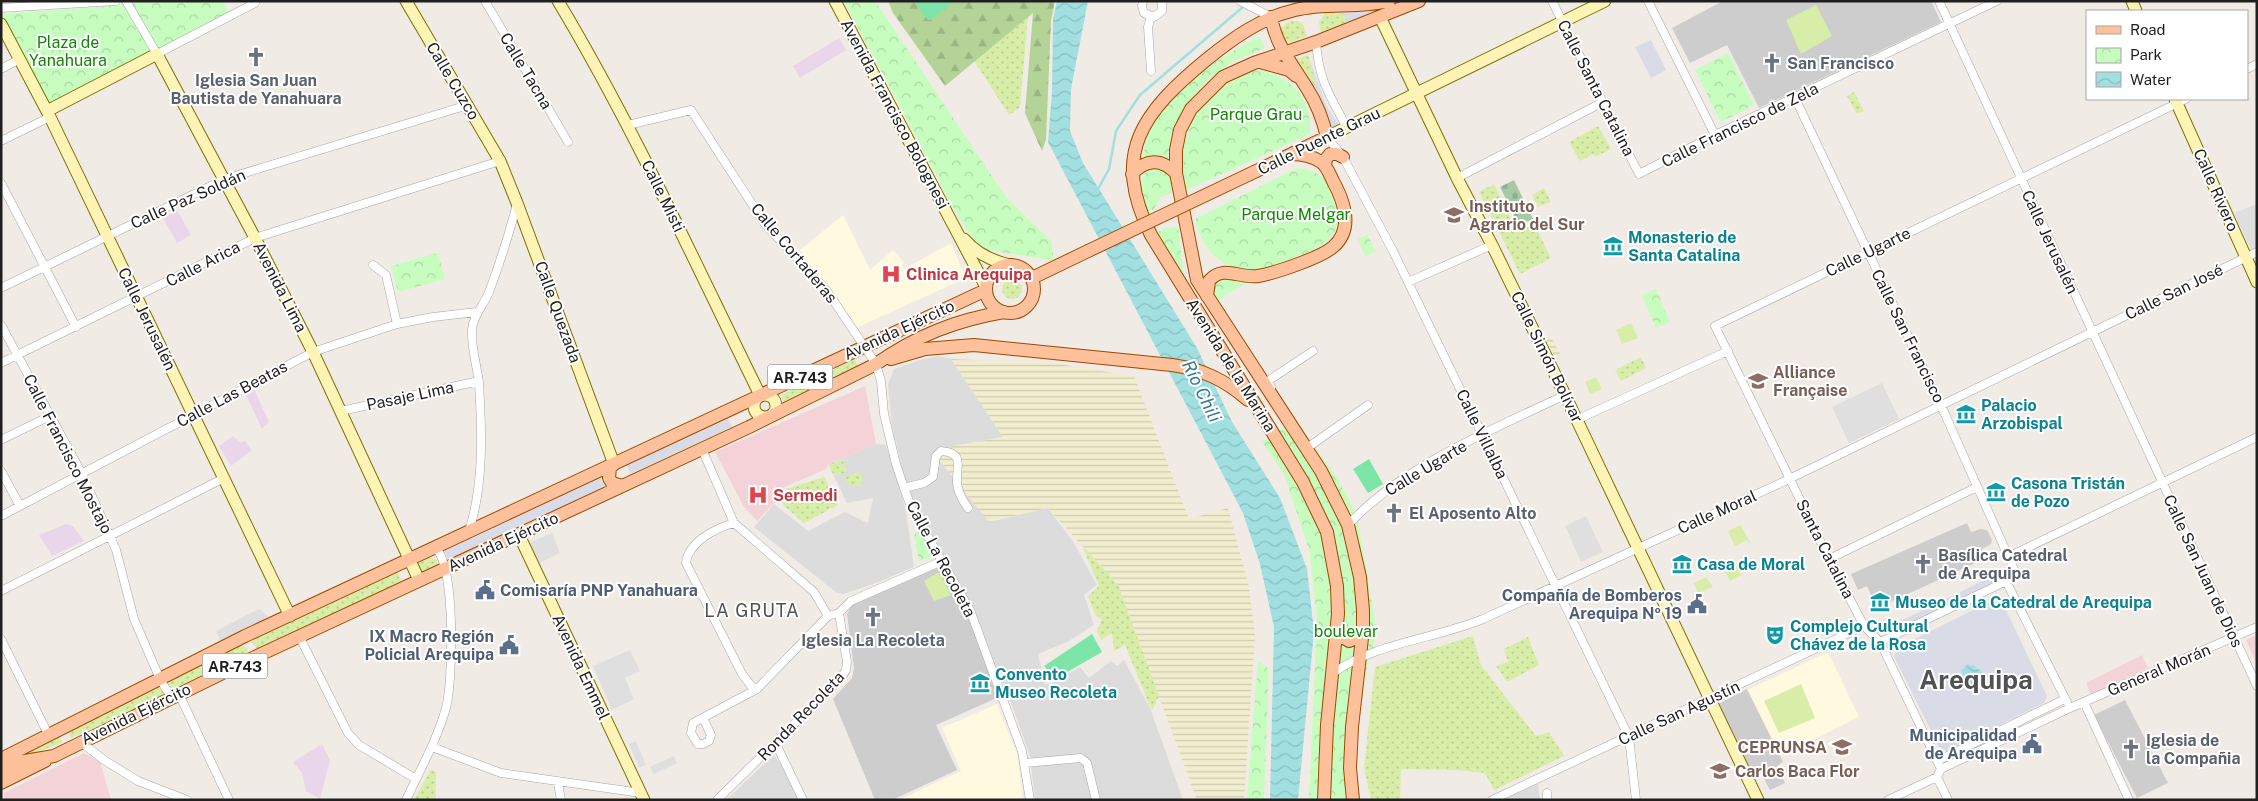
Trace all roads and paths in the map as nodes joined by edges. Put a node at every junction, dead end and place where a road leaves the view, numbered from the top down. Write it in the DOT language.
graph roads {
  1 [pos="116,1"];
  2 [pos="126,1"];
  3 [pos="238,1"];
  4 [pos="485,1"];
  5 [pos="558,1"];
  6 [pos="835,1"];
  7 [pos="1143,1"];
  8 [pos="1162,1"];
  9 [pos="1240,1"];
  10 [pos="1389,1"];
  11 [pos="1419,1"];
  12 [pos="1552,1"];
  13 [pos="1605,1"];
  14 [pos="1648,1"];
  15 [pos="1939,1"];
  16 [pos="1997,1"];
  17 [pos="254,3"];
  18 [pos="411,3"];
  19 [pos="1,8"];
  20 [pos="243,9"];
  21 [pos="1151,17"];
  22 [pos="1271,17"];
  23 [pos="1380,17"];
  24 [pos="1563,22"];
  25 [pos="1,24"];
  26 [pos="1950,24"];
  27 [pos="1316,42"];
  28 [pos="1284,53"];
  29 [pos="156,54"];
  30 [pos="20,59"];
  31 [pos="1254,63"];
  32 [pos="1,69"];
  33 [pos="1151,71"];
  34 [pos="1302,80"];
  35 [pos="1417,93"];
  36 [pos="1795,98"];
  37 [pos="2179,100"];
  38 [pos="1603,102"];
  39 [pos="468,105"];
  40 [pos="48,114"];
  41 [pos="628,124"];
  42 [pos="1347,128"];
  43 [pos="1715,136"];
  44 [pos="1328,137"];
  45 [pos="1,141"];
  46 [pos="568,142"];
  47 [pos="1292,154"];
  48 [pos="1343,157"];
  49 [pos="500,161"];
  50 [pos="1325,165"];
  51 [pos="1176,173"];
  52 [pos="1132,174"];
  53 [pos="1639,174"];
  54 [pos="1457,178"];
  55 [pos="2021,178"];
  56 [pos="224,179"];
  57 [pos="1,183"];
  58 [pos="518,203"];
  59 [pos="954,227"];
  60 [pos="107,236"];
  61 [pos="255,238"];
  62 [pos="1492,245"];
  63 [pos="1868,252"];
  64 [pos="2257,252"];
  65 [pos="2246,258"];
  66 [pos="373,265"];
  67 [pos="1010,265"];
  68 [pos="44,267"];
  69 [pos="1032,278"];
  70 [pos="1408,282"];
  71 [pos="2257,282"];
  72 [pos="1,288"];
  73 [pos="986,288"];
  74 [pos="1207,296"];
  75 [pos="137,298"];
  76 [pos="477,312"];
  77 [pos="1004,312"];
  78 [pos="397,324"];
  79 [pos="1,325"];
  80 [pos="76,327"];
  81 [pos="2092,331"];
  82 [pos="865,346"];
  83 [pos="1313,351"];
  84 [pos="1728,351"];
  85 [pos="313,352"];
  86 [pos="18,355"];
  87 [pos="1,363"];
  88 [pos="876,364"];
  89 [pos="478,382"];
  90 [pos="760,395"];
  91 [pos="1565,396"];
  92 [pos="1368,405"];
  93 [pos="1941,405"];
  94 [pos="1281,408"];
  95 [pos="341,411"];
  96 [pos="194,415"];
  97 [pos="50,416"];
  98 [pos="769,417"];
  99 [pos="1264,419"];
  100 [pos="1576,420"];
  101 [pos="1483,434"];
  102 [pos="2257,437"];
  103 [pos="1,440"];
  104 [pos="1306,448"];
  105 [pos="702,449"];
  106 [pos="614,464"];
  107 [pos="1,471"];
  108 [pos="82,474"];
  109 [pos="224,478"];
  110 [pos="1790,479"];
  111 [pos="2162,483"];
  112 [pos="622,486"];
  113 [pos="1977,487"];
  114 [pos="904,488"];
  115 [pos="20,506"];
  116 [pos="968,508"];
  117 [pos="1,516"];
  118 [pos="734,523"];
  119 [pos="1348,525"];
  120 [pos="469,532"];
  121 [pos="519,535"];
  122 [pos="110,537"];
  123 [pos="435,548"];
  124 [pos="1638,548"];
  125 [pos="2008,557"];
  126 [pos="408,559"];
  127 [pos="1829,559"];
  128 [pos="942,561"];
  129 [pos="446,568"];
  130 [pos="419,580"];
  131 [pos="2006,581"];
  132 [pos="1554,586"];
  133 [pos="1,591"];
  134 [pos="839,613"];
  135 [pos="290,616"];
  136 [pos="828,616"];
  137 [pos="1864,626"];
  138 [pos="2257,627"];
  139 [pos="1336,633"];
  140 [pos="1363,633"];
  141 [pos="245,636"];
  142 [pos="298,636"];
  143 [pos="2234,637"];
  144 [pos="1,639"];
  145 [pos="1880,642"];
  146 [pos="254,656"];
  147 [pos="1360,658"];
  148 [pos="1333,673"];
  149 [pos="160,679"];
  150 [pos="2257,686"];
  151 [pos="757,689"];
  152 [pos="175,696"];
  153 [pos="2065,699"];
  154 [pos="1710,700"];
  155 [pos="2084,702"];
  156 [pos="2070,708"];
  157 [pos="703,718"];
  158 [pos="49,736"];
  159 [pos="1629,737"];
  160 [pos="80,741"];
  161 [pos="776,744"];
  162 [pos="432,747"];
  163 [pos="23,749"];
  164 [pos="1,751"];
  165 [pos="54,756"];
  166 [pos="1,759"];
  167 [pos="1937,762"];
  168 [pos="1025,763"];
  169 [pos="1941,769"];
  170 [pos="1,770"];
  171 [pos="1936,777"];
  172 [pos="416,779"];
  173 [pos="1,783"];
  174 [pos="558,783"];
  175 [pos="642,796"];
  176 [pos="187,800"];
  177 [pos="230,800"];
  178 [pos="406,800"];
  179 [pos="561,800"];
  180 [pos="717,800"];
  181 [pos="803,800"];
  182 [pos="1030,800"];
  183 [pos="1096,800"];
  184 [pos="1324,800"];
  185 [pos="1352,800"];
  186 [pos="1492,800"];
  187 [pos="1636,800"];
  188 [pos="1758,800"];
  189 [pos="1888,800"];
  190 [pos="1948,800"];
  191 [pos="2129,800"];
  1 -- 19 [label="street"];
  2 -- 29 [label="street, Avenida Lima"];
  3 -- 20 [label="street"];
  4 -- 46 [label="street, Calle Tacna"];
  5 -- 41 [label="street, Calle Misti"];
  6 -- 59 [label="street, Avenida Francisco Bolognesi"];
  7 -- 21 [label="street"];
  8 -- 21 [label="street"];
  9 -- 22 [label="street"];
  10 -- 22 [label="main road, Avenida de la Marina"];
  11 -- 23 [label="main road, Avenida de la Marina"];
  12 -- 24 [label="street, Calle Santa Catalina"];
  13 -- 24 [label="street, Calle Puente Grau"];
  14 -- 43 [label="street"];
  15 -- 26 [label="street, Calle Jerusalén"];
  16 -- 26 [label="street, Calle Francisco de Zela"];
  17 -- 20 [label="street"];
  18 -- 39 [label="street, Calle Cuzco"];
  20 -- 29 [label="street"];
  21 -- 33 [label="street"];
  22 -- 28 [label="main road"];
  22 -- 52 [label="main road, Avenida de la Marina"];
  23 -- 27 [label="main road, Avenida de la Marina"];
  23 -- 35 [label="street, Calle Simón Bolívar"];
  24 -- 35 [label="street, Calle Puente Grau"];
  24 -- 38 [label="street, Calle Santa Catalina"];
  25 -- 30 [label="street, Calle Jerusalén"];
  26 -- 36 [label="street, Calle Francisco de Zela"];
  26 -- 55 [label="street, Calle Jerusalén"];
  27 -- 28 [label="main road, Avenida de la Marina"];
  27 -- 42 [label="street"];
  28 -- 31 [label="main road, Avenida de la Marina"];
  28 -- 34 [label="main road"];
  29 -- 40 [label="street"];
  29 -- 56 [label="street, Avenida Lima"];
  30 -- 32 [label="street"];
  30 -- 40 [label="street, Calle Jerusalén"];
  31 -- 34 [label="main road"];
  31 -- 51 [label="main road, Avenida de la Marina"];
  34 -- 44 [label="main road"];
  35 -- 42 [label="street, Calle Puente Grau"];
  35 -- 54 [label="street, Calle Simón Bolívar"];
  36 -- 43 [label="street, Calle Francisco de Zela"];
  36 -- 63 [label="street, Calle San Francisco"];
  37 -- 55 [label="street, Calle Ugarte"];
  37 -- 65 [label="street, Calle Rivero"];
  38 -- 53 [label="street, Calle Santa Catalina"];
  38 -- 54 [label="street"];
  39 -- 49 [label="street, Calle Cuzco"];
  39 -- 56 [label="street, Calle Paz Soldán"];
  40 -- 45 [label="street"];
  40 -- 60 [label="street, Calle Jerusalén"];
  41 -- 82 [label="street, Calle Cortaderas"];
  41 -- 90 [label="street, Calle Misti"];
  42 -- 44 [label="street, Calle Puente Grau"];
  43 -- 53 [label="street, Calle Francisco de Zela"];
  44 -- 47 [label="main road, Calle Puente Grau"];
  44 -- 48 [label="street, Calle Villalba"];
  47 -- 50 [label="main road"];
  47 -- 69 [label="main road, Calle Puente Grau, bridge"];
  48 -- 50 [label="main road"];
  48 -- 70 [label="street, Calle Villalba"];
  49 -- 58 [label="street, Calle Quezada"];
  49 -- 61 [label="street, Calle Arica"];
  50 -- 74 [label="main road"];
  51 -- 52 [label="main road"];
  51 -- 74 [label="main road, Avenida de la Marina"];
  52 -- 99 [label="main road, Avenida de la Marina"];
  54 -- 62 [label="street, Calle Simón Bolívar"];
  55 -- 63 [label="street, Calle Ugarte"];
  55 -- 81 [label="street, Calle Jerusalén"];
  56 -- 60 [label="street, Calle Paz Soldán"];
  56 -- 61 [label="street, Avenida Lima"];
  57 -- 68 [label="street"];
  58 -- 76 [label="street"];
  58 -- 106 [label="street, Calle Quezada"];
  59 -- 67 [label="street, Avenida Francisco Bolognesi"];
  59 -- 73 [label="street, Avenida Francisco Bolognesi"];
  60 -- 68 [label="street, Calle Paz Soldán"];
  60 -- 75 [label="street, Calle Jerusalén"];
  61 -- 75 [label="street, Calle Arica"];
  61 -- 85 [label="street, Avenida Lima"];
  62 -- 70 [label="street"];
  62 -- 91 [label="street, Calle Simón Bolívar"];
  63 -- 84 [label="street, Calle Ugarte"];
  63 -- 93 [label="street, Calle San Francisco"];
  64 -- 65 [label="street, Calle San José"];
  65 -- 71 [label="street, Calle Rivero"];
  65 -- 81 [label="street, Calle San José"];
  66 -- 78 [label="street"];
  67 -- 69 [label="main road"];
  67 -- 73 [label="main road, AR-743"];
  68 -- 72 [label="street, Calle Paz Soldán"];
  68 -- 80 [label="street"];
  69 -- 77 [label="main road, AR-743"];
  70 -- 101 [label="street, Calle Villalba"];
  73 -- 77 [label="main road"];
  73 -- 82 [label="main road, Avenida Ejército / AR-743"];
  74 -- 94 [label="main road, Avenida de la Marina"];
  75 -- 80 [label="street, Calle Arica"];
  75 -- 96 [label="street, Calle Jerusalén"];
  76 -- 78 [label="street, Calle Las Beatas"];
  76 -- 89 [label="street"];
  77 -- 88 [label="main road, Avenida Ejército / AR-743"];
  78 -- 85 [label="street, Calle Las Beatas"];
  79 -- 86 [label="street, Calle Francisco Mostajo"];
  80 -- 86 [label="street, Calle Arica"];
  81 -- 93 [label="street, Calle Moral"];
  81 -- 111 [label="street, Calle Jerusalén"];
  82 -- 88 [label="street, Calle La Recoleta"];
  82 -- 90 [label="main road, Avenida Ejército / AR-743"];
  83 -- 94 [label="street"];
  84 -- 100 [label="street"];
  84 -- 110 [label="street"];
  85 -- 95 [label="street, Avenida Lima"];
  85 -- 96 [label="street, Calle Las Beatas"];
  86 -- 87 [label="street, Calle Arica"];
  86 -- 97 [label="street, Calle Francisco Mostajo"];
  88 -- 98 [label="main road, Avenida Ejército / AR-743"];
  88 -- 99 [label="main road"];
  88 -- 114 [label="street, Calle La Recoleta"];
  89 -- 95 [label="street, Pasaje Lima"];
  89 -- 120 [label="street"];
  90 -- 98 [label="street, Calle Misti"];
  90 -- 98 [label="street, Calle Misti"];
  90 -- 106 [label="main road, Avenida Ejército / AR-743"];
  91 -- 100 [label="street, Calle Simón Bolívar"];
  91 -- 101 [label="street, Calle Ugarte"];
  92 -- 104 [label="street"];
  93 -- 110 [label="street, Calle Moral"];
  93 -- 113 [label="street, Calle San Francisco"];
  94 -- 104 [label="main road, Avenida de la Marina"];
  95 -- 126 [label="street, Avenida Lima"];
  96 -- 108 [label="street, Calle Las Beatas"];
  96 -- 109 [label="street, Calle Jerusalén"];
  97 -- 103 [label="street"];
  97 -- 108 [label="street, Calle Francisco Mostajo"];
  98 -- 105 [label="main road, Avenida Ejército / AR-743"];
  99 -- 139 [label="main road, Avenida de la Marina"];
  100 -- 124 [label="street, Calle Simón Bolívar"];
  101 -- 119 [label="street, Calle Ugarte"];
  101 -- 132 [label="street, Calle Villalba"];
  102 -- 111 [label="street"];
  104 -- 119 [label="main road, Avenida de la Marina"];
  105 -- 112 [label="main road, Avenida Ejército / AR-743"];
  105 -- 118 [label="street"];
  106 -- 112 [label="main road"];
  106 -- 120 [label="main road, Avenida Ejército / AR-743"];
  107 -- 115 [label="street"];
  108 -- 115 [label="street, Calle Las Beatas"];
  108 -- 122 [label="street, Calle Francisco Mostajo"];
  109 -- 122 [label="street"];
  109 -- 135 [label="street, Calle Jerusalén"];
  110 -- 124 [label="street, Calle Moral"];
  110 -- 127 [label="street, Santa Catalina"];
  111 -- 125 [label="street"];
  111 -- 143 [label="street, Calle San Juan de Dios"];
  112 -- 121 [label="main road, Avenida Ejército / AR-743"];
  113 -- 125 [label="street, Calle San Francisco"];
  113 -- 127 [label="street"];
  114 -- 116 [label="street"];
  114 -- 128 [label="street, Calle La Recoleta"];
  115 -- 117 [label="street, Calle Las Beatas"];
  118 -- 136 [label="street"];
  118 -- 151 [label="street"];
  119 -- 140 [label="main road, Avenida de la Marina"];
  120 -- 123 [label="main road, Avenida Ejército / AR-743"];
  121 -- 129 [label="main road, Avenida Ejército / AR-743"];
  121 -- 175 [label="street, Avenida Emmel"];
  122 -- 133 [label="street"];
  122 -- 149 [label="street, Calle Francisco Mostajo"];
  123 -- 126 [label="main road, Avenida Ejército / AR-743"];
  123 -- 129 [label="street"];
  124 -- 132 [label="street, Calle Moral"];
  124 -- 154 [label="street, Calle Simón Bolívar"];
  125 -- 131 [label="street, Calle San Francisco"];
  126 -- 130 [label="street, Avenida Lima"];
  126 -- 135 [label="main road, Avenida Ejército / AR-743"];
  127 -- 137 [label="street, Santa Catalina"];
  128 -- 134 [label="street"];
  128 -- 168 [label="street, Calle La Recoleta"];
  129 -- 130 [label="main road, Avenida Ejército / AR-743"];
  129 -- 162 [label="street"];
  130 -- 142 [label="main road, Avenida Ejército / AR-743"];
  131 -- 145 [label="street"];
  131 -- 153 [label="street"];
  132 -- 147 [label="street, Calle Moral"];
  132 -- 159 [label="street, Calle Villalba"];
  134 -- 136 [label="street"];
  134 -- 161 [label="street, Ronda Recoleta"];
  135 -- 141 [label="main road, Avenida Ejército / AR-743"];
  136 -- 151 [label="street"];
  137 -- 145 [label="street, Santa Catalina"];
  137 -- 154 [label="street, Calle San Agustín"];
  138 -- 143 [label="street, General Morán"];
  139 -- 140 [label="main road"];
  139 -- 148 [label="main road, Avenida de la Marina"];
  140 -- 147 [label="main road, Avenida de la Marina"];
  141 -- 146 [label="main road"];
  141 -- 149 [label="main road, Avenida Ejército / AR-743"];
  142 -- 146 [label="main road, Avenida Ejército / AR-743"];
  142 -- 172 [label="street"];
  143 -- 150 [label="street, Calle San Juan de Dios"];
  143 -- 155 [label="street, General Morán"];
  144 -- 158 [label="street"];
  145 -- 167 [label="street, Santa Catalina"];
  146 -- 152 [label="main road, Avenida Ejército / AR-743"];
  147 -- 148 [label="street, Calle Moral"];
  147 -- 185 [label="main road, Avenida de la Marina"];
  148 -- 184 [label="main road, Avenida de la Marina"];
  149 -- 152 [label="street, Calle Francisco Mostajo"];
  149 -- 158 [label="main road, Avenida Ejército / AR-743"];
  151 -- 157 [label="street"];
  152 -- 160 [label="main road, Avenida Ejército / AR-743"];
  152 -- 177 [label="street, Calle Francisco Mostajo"];
  153 -- 156 [label="street"];
  153 -- 167 [label="street"];
  154 -- 159 [label="street, Calle San Agustín"];
  154 -- 188 [label="street, Calle Simón Bolívar"];
  155 -- 156 [label="street, General Morán"];
  155 -- 191 [label="street"];
  156 -- 169 [label="street, General Morán"];
  158 -- 163 [label="main road, Avenida Ejército / AR-743"];
  159 -- 186 [label="street, Calle San Agustín"];
  159 -- 187 [label="street"];
  160 -- 165 [label="main road, Avenida Ejército / AR-743"];
  160 -- 176 [label="street"];
  161 -- 180 [label="street, Ronda Recoleta"];
  161 -- 181 [label="street"];
  162 -- 172 [label="street"];
  162 -- 174 [label="street"];
  163 -- 164 [label="main road"];
  163 -- 166 [label="main road, Avenida Ejército / AR-743"];
  165 -- 170 [label="main road, Avenida Ejército / AR-743"];
  165 -- 173 [label="main road"];
  167 -- 169 [label="street, Santa Catalina"];
  168 -- 182 [label="street, Calle La Recoleta"];
  168 -- 183 [label="street"];
  169 -- 171 [label="street"];
  171 -- 189 [label="street"];
  171 -- 190 [label="street"];
  172 -- 178 [label="street"];
  174 -- 175 [label="street"];
  174 -- 179 [label="street"];
}
